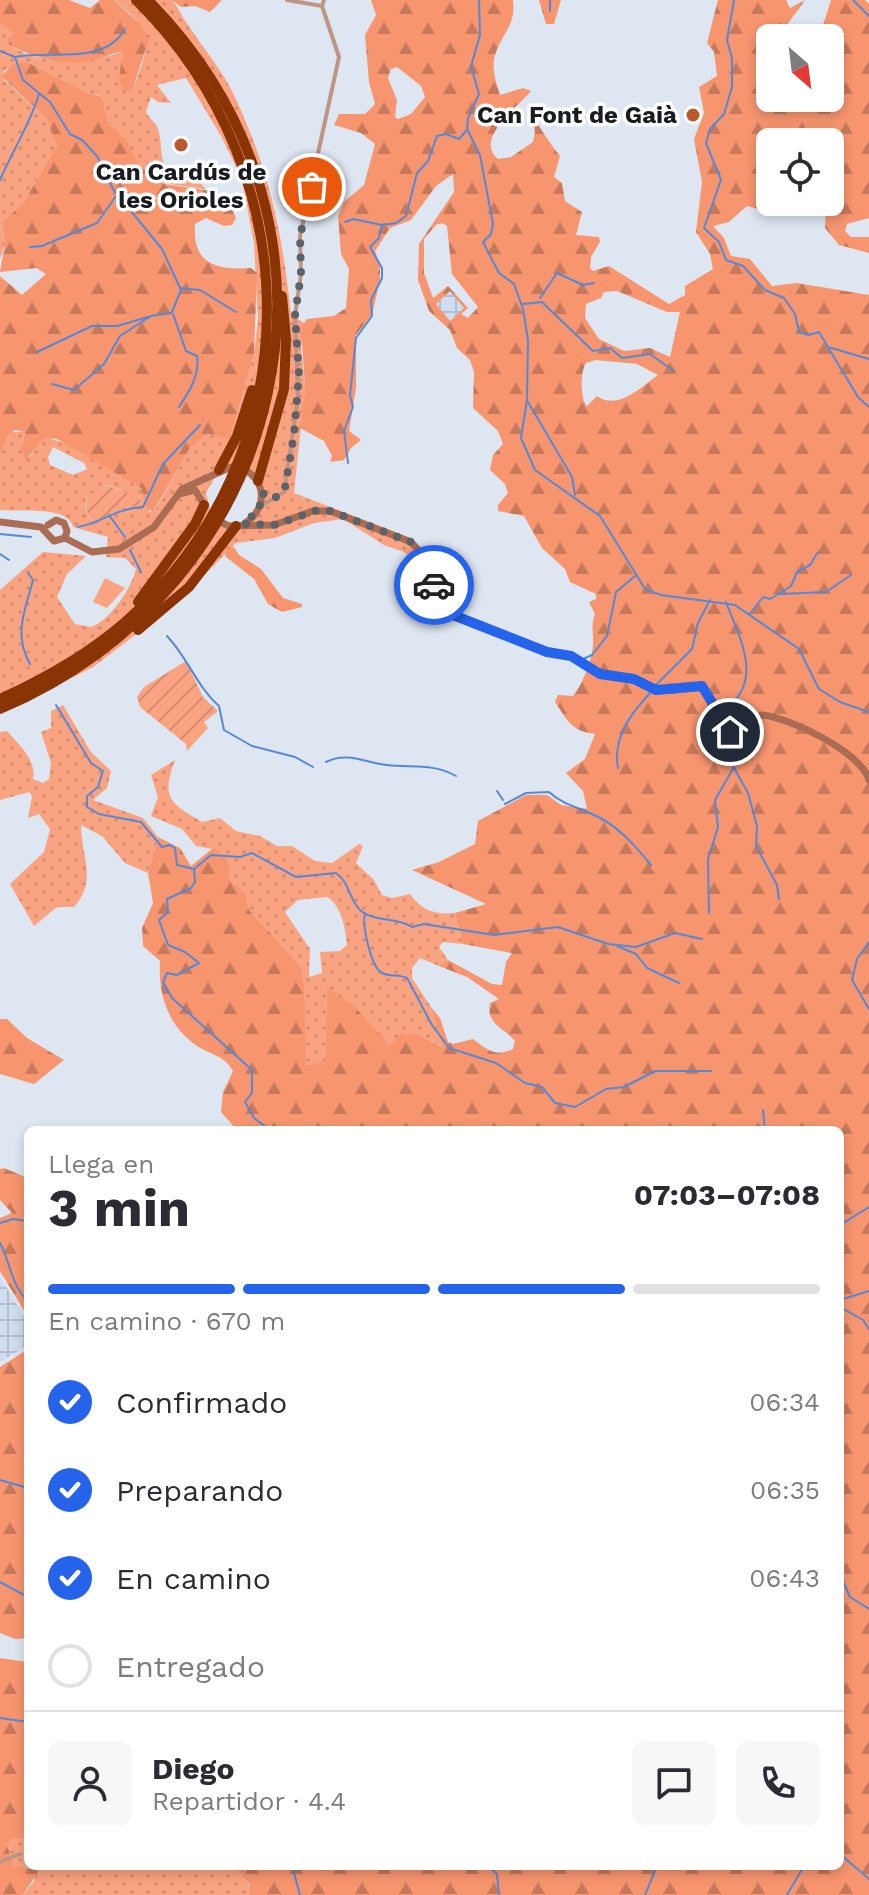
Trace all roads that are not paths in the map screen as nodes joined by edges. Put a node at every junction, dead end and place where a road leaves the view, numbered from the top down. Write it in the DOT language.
graph roads {
  1 [pos="136,0"];
  2 [pos="148,0"];
  3 [pos="287,0"];
  4 [pos="323,3"];
  5 [pos="268,249"];
  6 [pos="215,473"];
  7 [pos="258,481"];
  8 [pos="262,493"];
  9 [pos="179,494"];
  10 [pos="274,499"];
  11 [pos="211,506"];
  12 [pos="260,508"];
  13 [pos="0,520"];
  14 [pos="280,523"];
  15 [pos="240,525"];
  16 [pos="46,534"];
  17 [pos="65,538"];
  18 [pos="113,639"];
  19 [pos="75,665"];
  20 [pos="0,699"];
  21 [pos="0,709"];
  22 [pos="869,780"];
  23 [pos="20,1854"];
  24 [pos="0,1862"];
  1 -- 5 [label="highway"];
  2 -- 5 [label="highway"];
  3 -- 4 [label="street"];
  4 -- 10 [label="street"];
  5 -- 6 [label="highway"];
  5 -- 7 [label="highway"];
  5 -- 11 [label="highway"];
  6 -- 7 [label="street"];
  6 -- 9 [label="street"];
  6 -- 11 [label="street"];
  7 -- 8 [label="street"];
  8 -- 10 [label="street"];
  8 -- 12 [label="street"];
  9 -- 11 [label="street"];
  9 -- 17 [label="street"];
  10 -- 12 [label="street"];
  11 -- 15 [label="street"];
  11 -- 18 [label="highway"];
  11 -- 18 [label="highway"];
  12 -- 14 [label="street"];
  12 -- 15 [label="street"];
  13 -- 16 [label="street"];
  14 -- 15 [label="street"];
  14 -- 22 [label="street"];
  15 -- 18 [label="highway"];
  16 -- 17 [label="street"];
  16 -- 17 [label="street"];
  18 -- 19 [label="highway"];
  19 -- 20 [label="highway"];
  19 -- 21 [label="highway"];
  23 -- 24 [label="street"];
}
